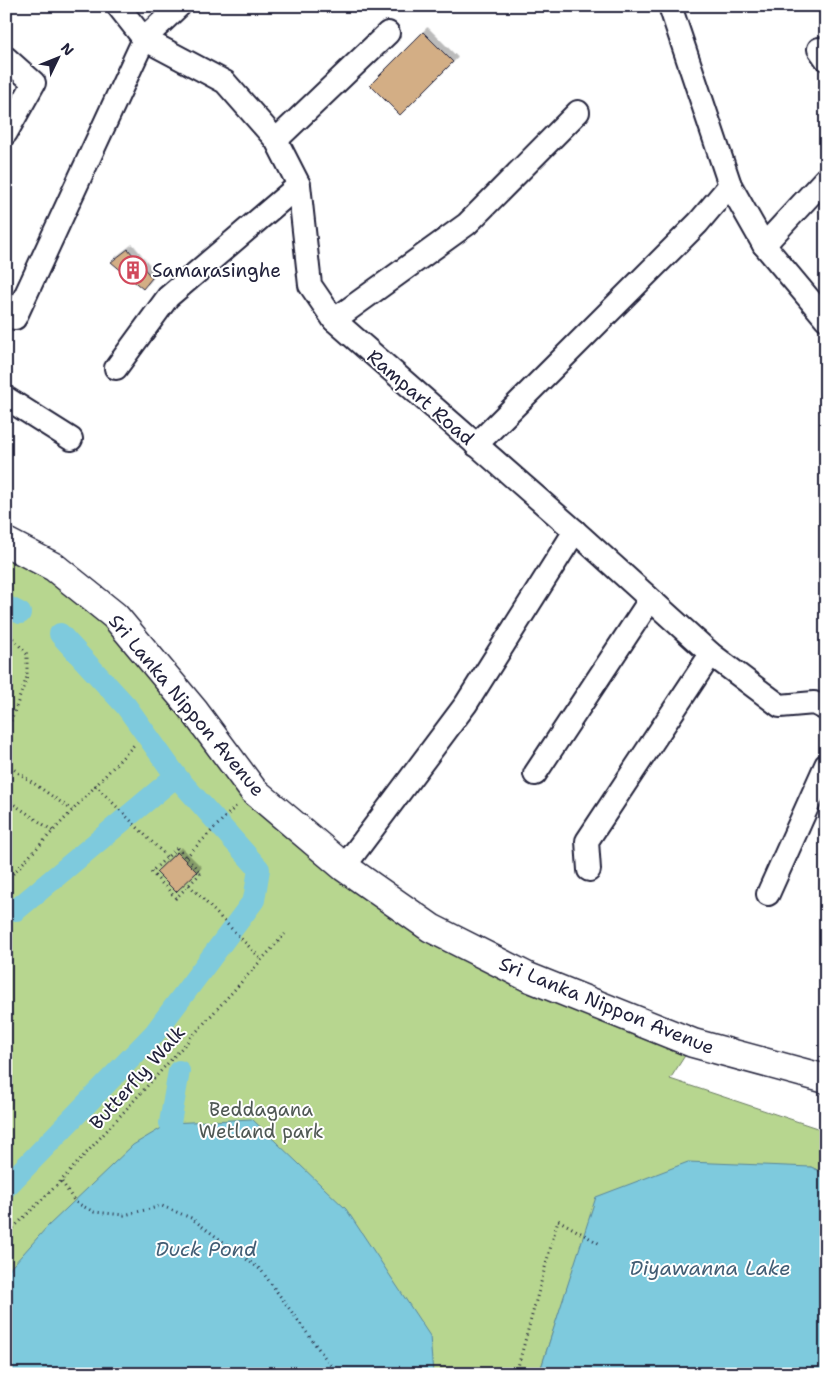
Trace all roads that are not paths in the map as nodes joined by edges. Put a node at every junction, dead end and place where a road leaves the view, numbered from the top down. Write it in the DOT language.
graph roads {
  1 [pos="118,6"];
  2 [pos="179,6"];
  3 [pos="670,6"];
  4 [pos="388,33"];
  5 [pos="144,39"];
  6 [pos="6,58"];
  7 [pos="578,112"];
  8 [pos="6,132"];
  9 [pos="276,140"];
  10 [pos="826,178"];
  11 [pos="299,185"];
  12 [pos="730,185"];
  13 [pos="764,245"];
  14 [pos="16,318"];
  15 [pos="826,319"];
  16 [pos="334,320"];
  17 [pos="116,368"];
  18 [pos="6,398"];
  19 [pos="71,439"];
  20 [pos="476,445"];
  21 [pos="576,531"];
  22 [pos="6,542"];
  23 [pos="650,600"];
  24 [pos="710,654"];
  25 [pos="826,709"];
  26 [pos="826,765"];
  27 [pos="535,774"];
  28 [pos="344,867"];
  29 [pos="590,870"];
  30 [pos="768,894"];
  31 [pos="826,1079"];
  1 -- 5 [label="street, Rampart Road"];
  2 -- 5 [label="street"];
  3 -- 12 [label="street"];
  4 -- 9 [label="street"];
  5 -- 9 [label="street, Rampart Road"];
  5 -- 14 [label="street"];
  6 -- 8 [label="street"];
  7 -- 16 [label="street"];
  9 -- 11 [label="street, Rampart Road"];
  10 -- 13 [label="street"];
  11 -- 16 [label="street, Rampart Road"];
  11 -- 17 [label="street"];
  12 -- 13 [label="street"];
  12 -- 20 [label="street"];
  13 -- 15 [label="street"];
  16 -- 20 [label="street, Rampart Road"];
  18 -- 19 [label="street"];
  20 -- 21 [label="street, Rampart Road"];
  21 -- 23 [label="street, Rampart Road"];
  21 -- 28 [label="street"];
  22 -- 28 [label="street, Sri Lanka Nippon Avenue"];
  23 -- 24 [label="street, Rampart Road"];
  23 -- 27 [label="street"];
  24 -- 25 [label="street, Rampart Road"];
  24 -- 29 [label="street"];
  26 -- 30 [label="street"];
  28 -- 31 [label="street, Sri Lanka Nippon Avenue"];
}
